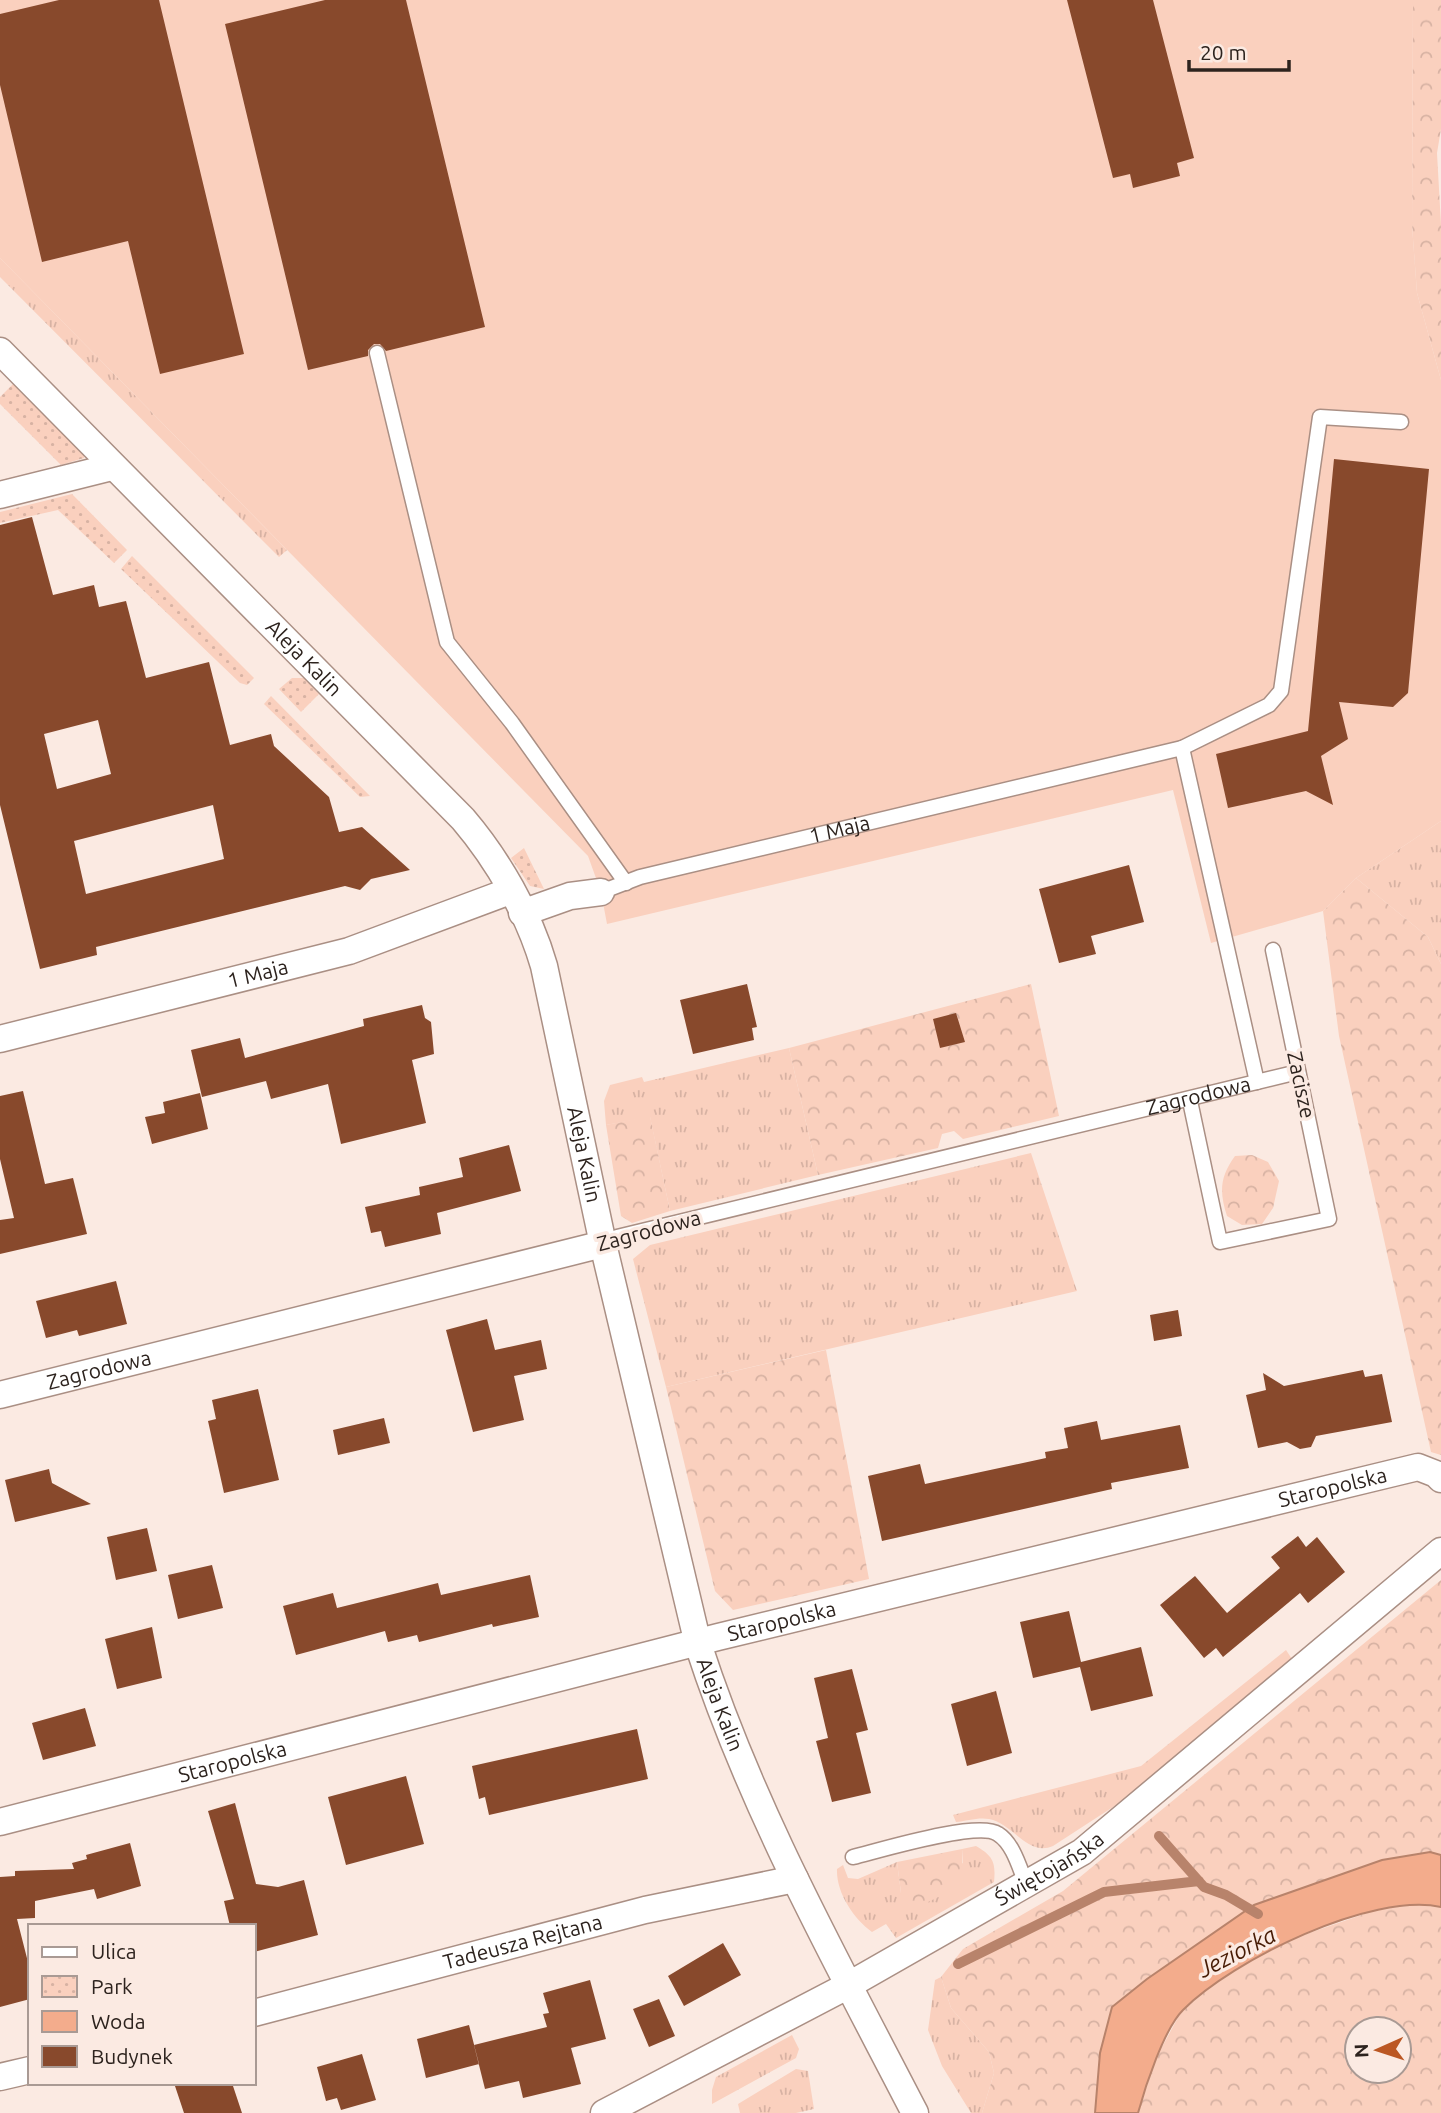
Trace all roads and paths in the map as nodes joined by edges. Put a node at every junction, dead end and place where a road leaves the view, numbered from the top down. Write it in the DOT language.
graph roads {
  1 [pos="0,351"];
  2 [pos="377,353"];
  3 [pos="1401,422"];
  4 [pos="112,467"];
  5 [pos="0,495"];
  6 [pos="1182,748"];
  7 [pos="626,883"];
  8 [pos="601,892"];
  9 [pos="516,902"];
  10 [pos="1273,950"];
  11 [pos="0,1039"];
  12 [pos="1298,1072"];
  13 [pos="1257,1082"];
  14 [pos="1190,1101"];
  15 [pos="603,1244"];
  16 [pos="0,1395"];
  17 [pos="1441,1479"];
  18 [pos="1441,1550"];
  19 [pos="698,1644"];
  20 [pos="0,1822"];
  21 [pos="853,1857"];
  22 [pos="795,1879"];
  23 [pos="1027,1886"];
  24 [pos="849,1985"];
  25 [pos="256,2012"];
  26 [pos="28,2070"];
  27 [pos="0,2077"];
  28 [pos="604,2113"];
  29 [pos="915,2113"];
  1 -- 4 [label="street, Aleja Kalin"];
  2 -- 7 [label="lane"];
  3 -- 6 [label="lane, 1 Maja"];
  4 -- 5 [label="street"];
  4 -- 9 [label="street, Aleja Kalin"];
  6 -- 7 [label="lane, 1 Maja"];
  6 -- 13 [label="lane"];
  7 -- 8 [label="lane, 1 Maja"];
  8 -- 9 [label="street, 1 Maja"];
  9 -- 11 [label="street, 1 Maja"];
  9 -- 15 [label="street, Aleja Kalin"];
  10 -- 12 [label="lane, Zacisze"];
  12 -- 13 [label="lane, Zagrodowa"];
  12 -- 14 [label="lane, Zacisze"];
  13 -- 14 [label="lane, Zagrodowa"];
  14 -- 15 [label="lane, Zagrodowa"];
  15 -- 16 [label="street, Zagrodowa"];
  15 -- 19 [label="street, Aleja Kalin"];
  17 -- 19 [label="street, Staropolska"];
  18 -- 23 [label="street, Świętojańska"];
  19 -- 20 [label="street, Staropolska"];
  19 -- 22 [label="street, Aleja Kalin"];
  21 -- 23 [label="lane"];
  22 -- 24 [label="street, Aleja Kalin"];
  22 -- 25 [label="street, Tadeusza Rejtana"];
  23 -- 24 [label="street, Świętojańska"];
  24 -- 28 [label="street, Świętojańska"];
  24 -- 29 [label="street, Aleja Kalin"];
  26 -- 27 [label="street"];
}
